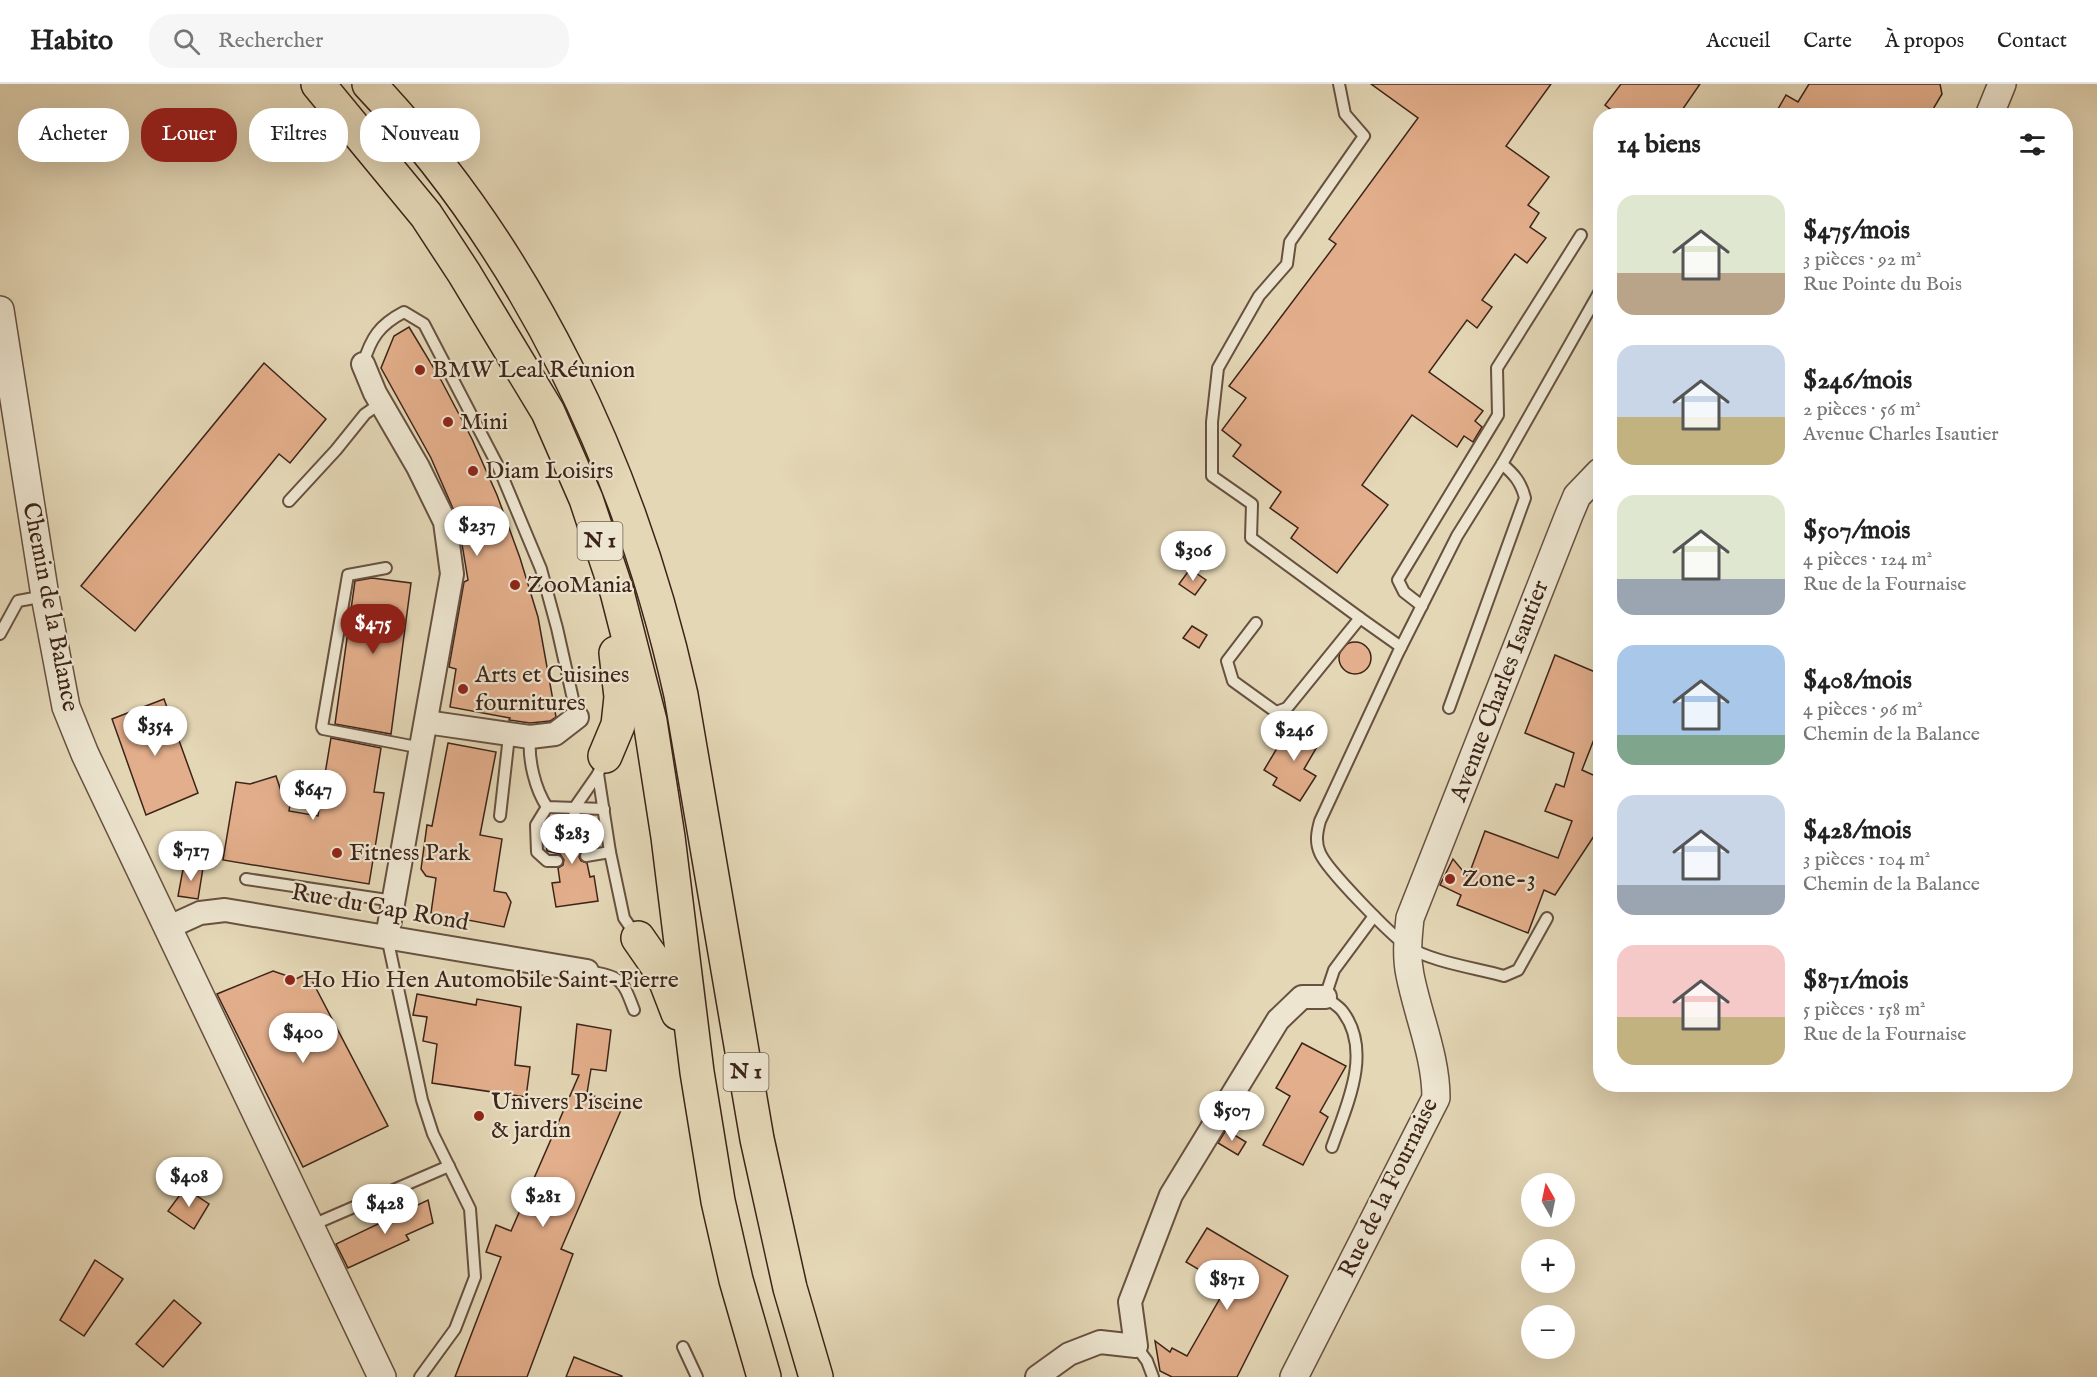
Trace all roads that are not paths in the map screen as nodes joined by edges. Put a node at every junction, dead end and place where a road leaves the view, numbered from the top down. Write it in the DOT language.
graph roads {
  1 [pos="318,84"];
  2 [pos="369,84"];
  3 [pos="1339,84"];
  4 [pos="2002,84"];
  5 [pos="1992,108"];
  6 [pos="1581,235"];
  7 [pos="464,273"];
  8 [pos="1593,303"];
  9 [pos="0,310"];
  10 [pos="363,364"];
  11 [pos="381,403"];
  12 [pos="1502,464"];
  13 [pos="1593,479"];
  14 [pos="289,501"];
  15 [pos="386,568"];
  16 [pos="45,596"];
  17 [pos="1422,606"];
  18 [pos="1360,618"];
  19 [pos="1256,623"];
  20 [pos="0,634"];
  21 [pos="1401,647"];
  22 [pos="1449,708"];
  23 [pos="577,717"];
  24 [pos="426,722"];
  25 [pos="520,736"];
  26 [pos="422,748"];
  27 [pos="602,765"];
  28 [pos="548,807"];
  29 [pos="575,807"];
  30 [pos="604,809"];
  31 [pos="500,816"];
  32 [pos="574,823"];
  33 [pos="610,852"];
  34 [pos="586,856"];
  35 [pos="557,861"];
  36 [pos="246,879"];
  37 [pos="394,901"];
  38 [pos="1374,916"];
  39 [pos="1410,918"];
  40 [pos="1547,918"];
  41 [pos="167,928"];
  42 [pos="387,937"];
  43 [pos="639,938"];
  44 [pos="1408,947"];
  45 [pos="587,971"];
  46 [pos="1325,997"];
  47 [pos="634,1010"];
  48 [pos="697,1072"];
  49 [pos="1332,1147"];
  50 [pos="448,1166"];
  51 [pos="309,1226"];
  52 [pos="1136,1346"];
  53 [pos="683,1347"];
  54 [pos="382,1377"];
  55 [pos="420,1377"];
  56 [pos="697,1377"];
  57 [pos="764,1377"];
  58 [pos="816,1377"];
  59 [pos="1037,1377"];
  60 [pos="1153,1377"];
  61 [pos="1294,1377"];
  1 -- 7 [label="highway, N 1"];
  2 -- 58 [label="highway, N 1"];
  3 -- 18 [label="lane"];
  4 -- 5 [label="street"];
  6 -- 17 [label="lane"];
  7 -- 27 [label="highway"];
  7 -- 48 [label="highway, N 1"];
  8 -- 12 [label="lane"];
  9 -- 16 [label="street, Chemin de la Balance"];
  10 -- 11 [label="street"];
  10 -- 23 [label="lane"];
  11 -- 14 [label="lane"];
  11 -- 24 [label="street"];
  12 -- 17 [label="lane"];
  12 -- 22 [label="lane"];
  13 -- 39 [label="street, Avenue Charles Isautier"];
  15 -- 26 [label="lane"];
  16 -- 20 [label="lane"];
  16 -- 41 [label="street, Chemin de la Balance"];
  17 -- 21 [label="lane"];
  18 -- 19 [label="lane"];
  18 -- 21 [label="lane"];
  21 -- 38 [label="lane"];
  23 -- 25 [label="street"];
  24 -- 25 [label="street"];
  24 -- 26 [label="street"];
  25 -- 28 [label="lane"];
  25 -- 31 [label="lane"];
  26 -- 37 [label="street"];
  27 -- 29 [label="lane"];
  27 -- 30 [label="lane"];
  28 -- 29 [label="lane"];
  28 -- 35 [label="lane"];
  29 -- 30 [label="lane"];
  29 -- 32 [label="lane"];
  30 -- 33 [label="lane"];
  33 -- 34 [label="lane"];
  33 -- 43 [label="lane"];
  36 -- 37 [label="lane"];
  37 -- 42 [label="street"];
  38 -- 44 [label="lane"];
  38 -- 46 [label="lane"];
  39 -- 44 [label="street, Rue de la Fournaise"];
  40 -- 44 [label="lane"];
  41 -- 42 [label="street, Rue du Cap Rond"];
  41 -- 51 [label="street, Chemin de la Balance"];
  42 -- 45 [label="street, Rue du Cap Rond"];
  42 -- 50 [label="lane"];
  43 -- 48 [label="highway"];
  44 -- 61 [label="street, Rue de la Fournaise"];
  45 -- 47 [label="lane"];
  46 -- 49 [label="lane"];
  46 -- 52 [label="street"];
  48 -- 57 [label="highway, N 1"];
  50 -- 51 [label="lane"];
  50 -- 55 [label="lane"];
  51 -- 54 [label="street, Chemin de la Balance"];
  52 -- 59 [label="street"];
  52 -- 60 [label="lane"];
  53 -- 56 [label="lane"];
}
